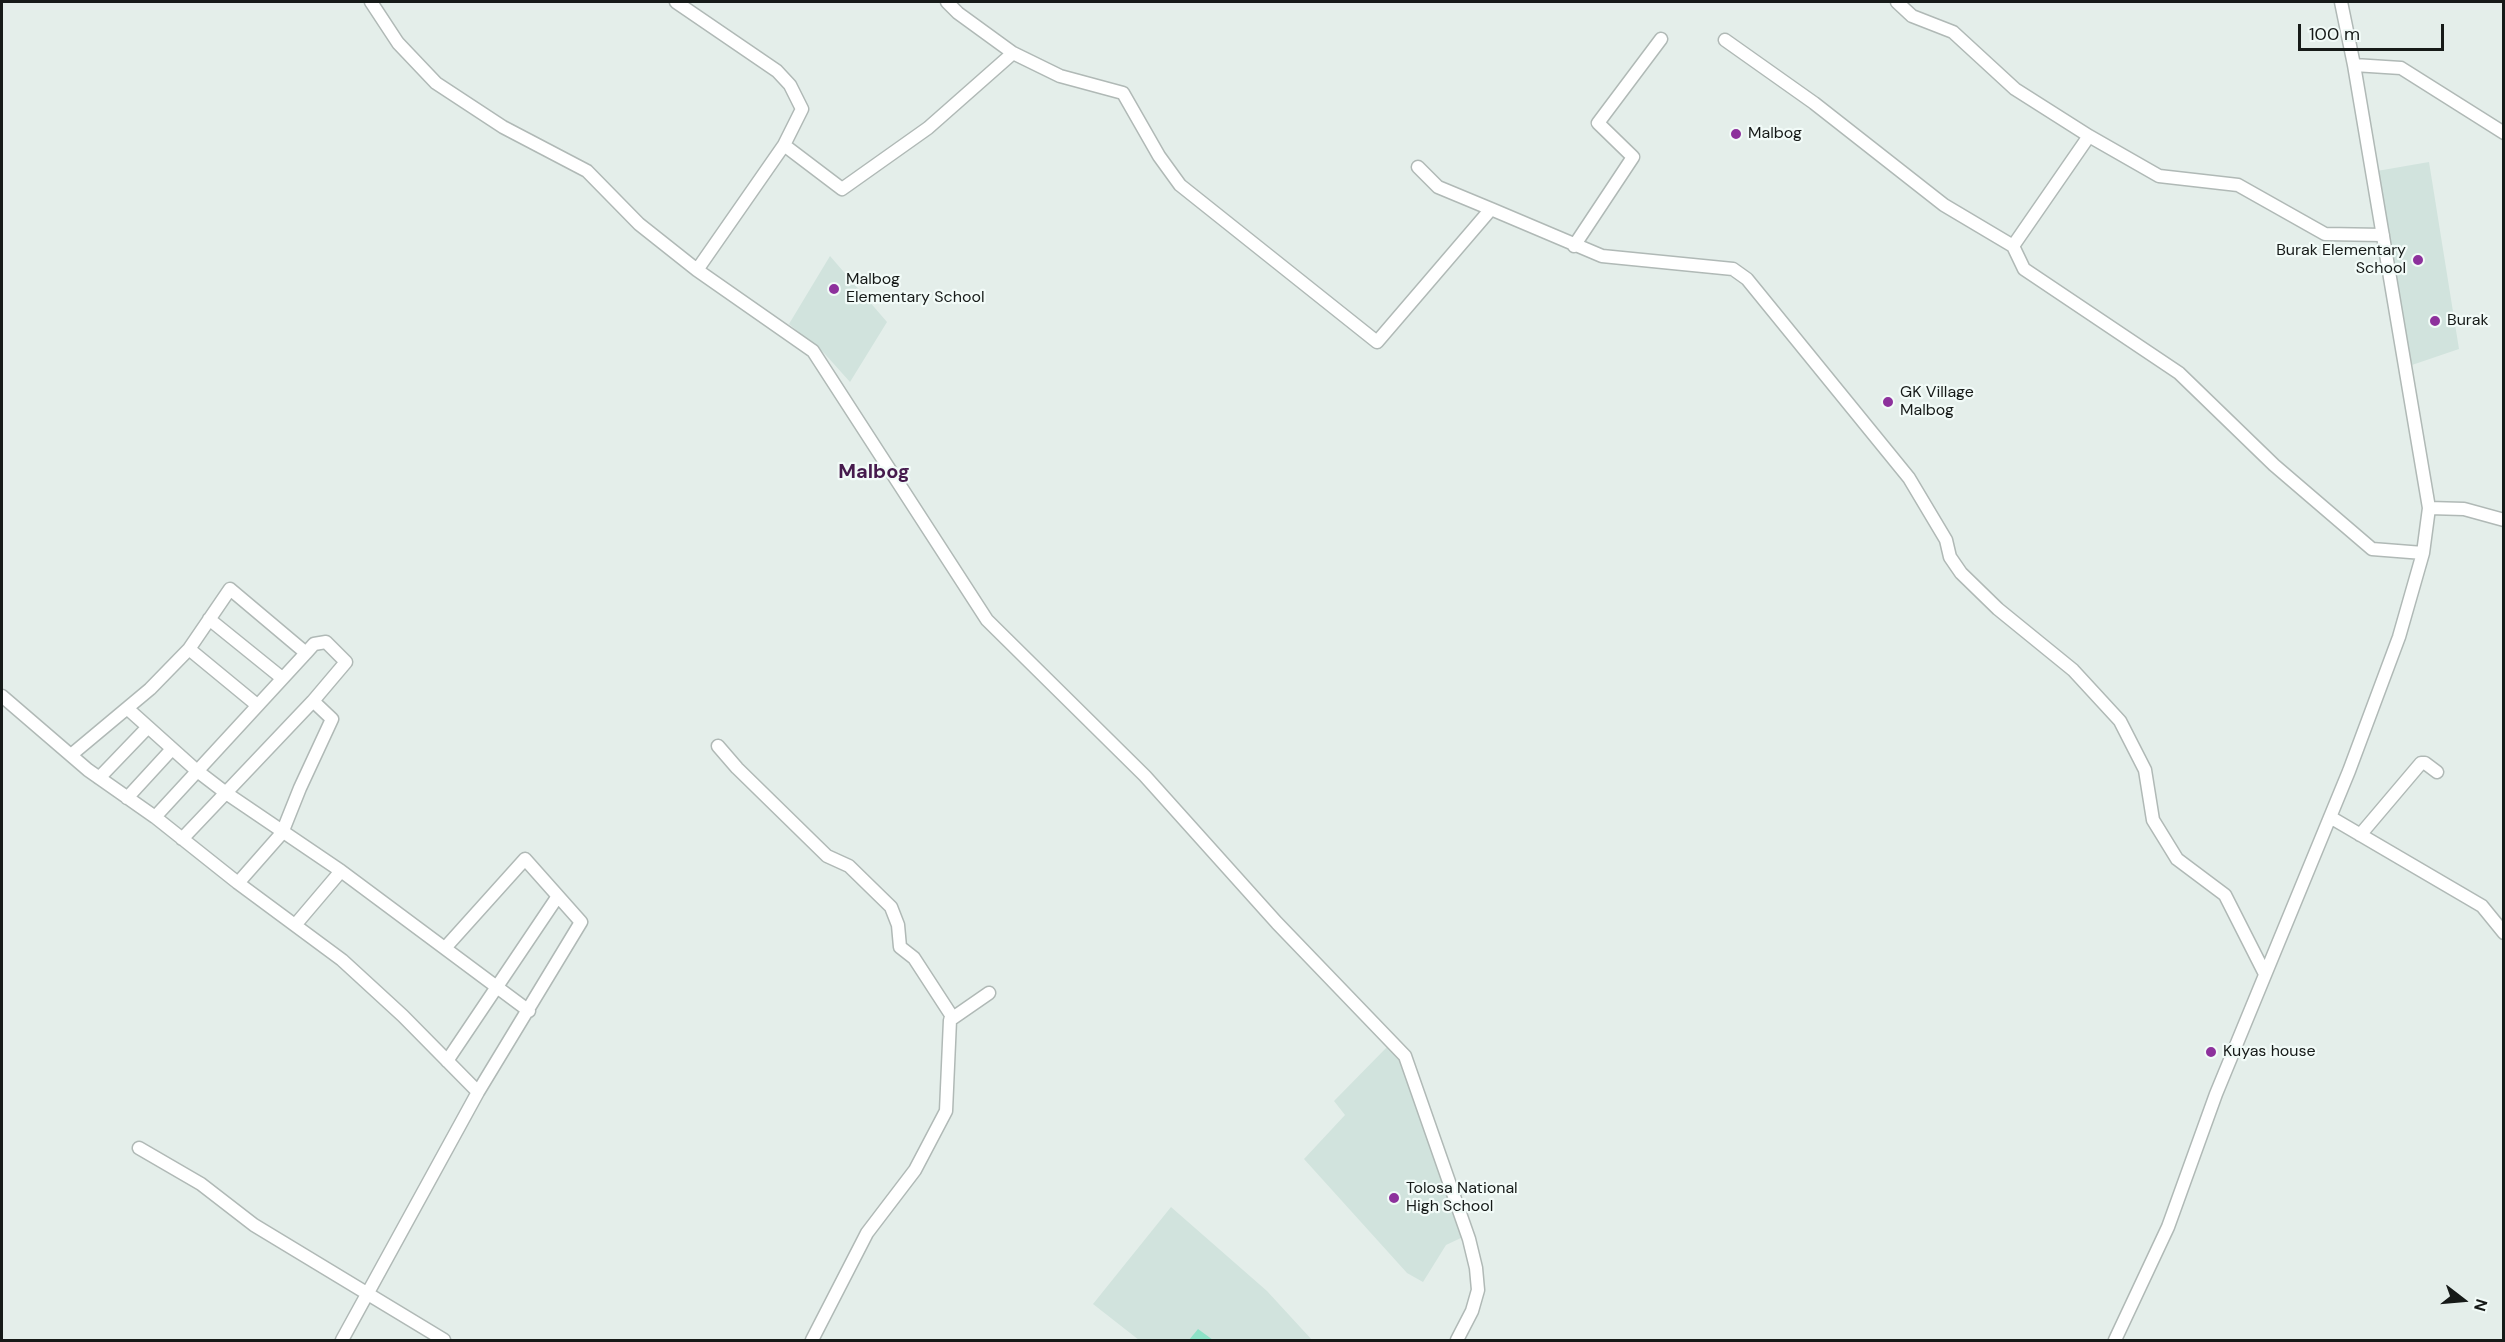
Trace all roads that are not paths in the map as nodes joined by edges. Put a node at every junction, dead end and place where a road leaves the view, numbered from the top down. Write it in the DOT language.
graph roads {
  1 [pos="371,2"];
  2 [pos="676,2"];
  3 [pos="947,2"];
  4 [pos="1897,2"];
  5 [pos="2341,2"];
  6 [pos="1661,39"];
  7 [pos="1725,40"];
  8 [pos="1013,53"];
  9 [pos="2354,65"];
  10 [pos="2504,133"];
  11 [pos="2089,136"];
  12 [pos="784,145"];
  13 [pos="1418,167"];
  14 [pos="1491,208"];
  15 [pos="2383,235"];
  16 [pos="1574,246"];
  17 [pos="2013,246"];
  18 [pos="697,270"];
  19 [pos="2429,508"];
  20 [pos="2504,520"];
  21 [pos="2424,553"];
  22 [pos="209,619"];
  23 [pos="189,649"];
  24 [pos="306,653"];
  25 [pos="282,678"];
  26 [pos="2,696"];
  27 [pos="313,701"];
  28 [pos="257,705"];
  29 [pos="128,709"];
  30 [pos="148,727"];
  31 [pos="717,746"];
  32 [pos="172,749"];
  33 [pos="71,754"];
  34 [pos="196,770"];
  35 [pos="2437,772"];
  36 [pos="99,778"];
  37 [pos="226,793"];
  38 [pos="127,798"];
  39 [pos="155,817"];
  40 [pos="2330,817"];
  41 [pos="282,833"];
  42 [pos="2360,835"];
  43 [pos="182,839"];
  44 [pos="341,871"];
  45 [pos="238,883"];
  46 [pos="558,896"];
  47 [pos="296,924"];
  48 [pos="2504,933"];
  49 [pos="445,948"];
  50 [pos="2265,974"];
  51 [pos="497,988"];
  52 [pos="989,993"];
  53 [pos="529,1011"];
  54 [pos="953,1018"];
  55 [pos="447,1061"];
  56 [pos="478,1092"];
  57 [pos="139,1148"];
  58 [pos="366,1292"];
  59 [pos="342,1341"];
  60 [pos="444,1341"];
  61 [pos="812,1341"];
  62 [pos="1457,1341"];
  63 [pos="2115,1341"];
  1 -- 18 [label="street"];
  2 -- 12 [label="street"];
  3 -- 8 [label="street"];
  4 -- 11 [label="street"];
  5 -- 9 [label="street"];
  6 -- 16 [label="street"];
  7 -- 17 [label="street"];
  8 -- 12 [label="street"];
  8 -- 14 [label="street"];
  9 -- 10 [label="street"];
  9 -- 15 [label="street"];
  11 -- 15 [label="street"];
  11 -- 17 [label="street"];
  12 -- 18 [label="street"];
  13 -- 14 [label="street"];
  14 -- 16 [label="street"];
  15 -- 19 [label="street"];
  16 -- 50 [label="street"];
  17 -- 21 [label="street"];
  18 -- 62 [label="street"];
  19 -- 20 [label="street"];
  19 -- 21 [label="street"];
  21 -- 40 [label="street"];
  22 -- 23 [label="street"];
  22 -- 24 [label="street"];
  22 -- 25 [label="street"];
  23 -- 28 [label="street"];
  23 -- 29 [label="street"];
  24 -- 25 [label="street"];
  24 -- 27 [label="street"];
  25 -- 28 [label="street"];
  26 -- 33 [label="street"];
  27 -- 37 [label="street"];
  27 -- 41 [label="street"];
  28 -- 34 [label="street"];
  29 -- 30 [label="street"];
  29 -- 33 [label="street"];
  30 -- 32 [label="street"];
  30 -- 36 [label="street"];
  31 -- 54 [label="street"];
  32 -- 34 [label="street"];
  32 -- 38 [label="street"];
  33 -- 36 [label="street"];
  34 -- 37 [label="street"];
  34 -- 39 [label="street"];
  35 -- 42 [label="street"];
  36 -- 38 [label="street"];
  37 -- 41 [label="street"];
  37 -- 43 [label="street"];
  38 -- 39 [label="street"];
  39 -- 43 [label="street"];
  40 -- 42 [label="street"];
  40 -- 50 [label="street"];
  41 -- 44 [label="street"];
  41 -- 45 [label="street"];
  42 -- 48 [label="street"];
  43 -- 45 [label="street"];
  44 -- 47 [label="street"];
  44 -- 49 [label="street"];
  45 -- 47 [label="street"];
  46 -- 49 [label="street"];
  46 -- 51 [label="street"];
  46 -- 53 [label="street"];
  47 -- 55 [label="street"];
  49 -- 51 [label="street"];
  50 -- 63 [label="street"];
  51 -- 53 [label="street"];
  51 -- 55 [label="street"];
  52 -- 54 [label="street"];
  53 -- 56 [label="street"];
  54 -- 61 [label="street"];
  55 -- 56 [label="street"];
  56 -- 58 [label="street"];
  57 -- 58 [label="street"];
  58 -- 59 [label="street"];
  58 -- 60 [label="street"];
}
